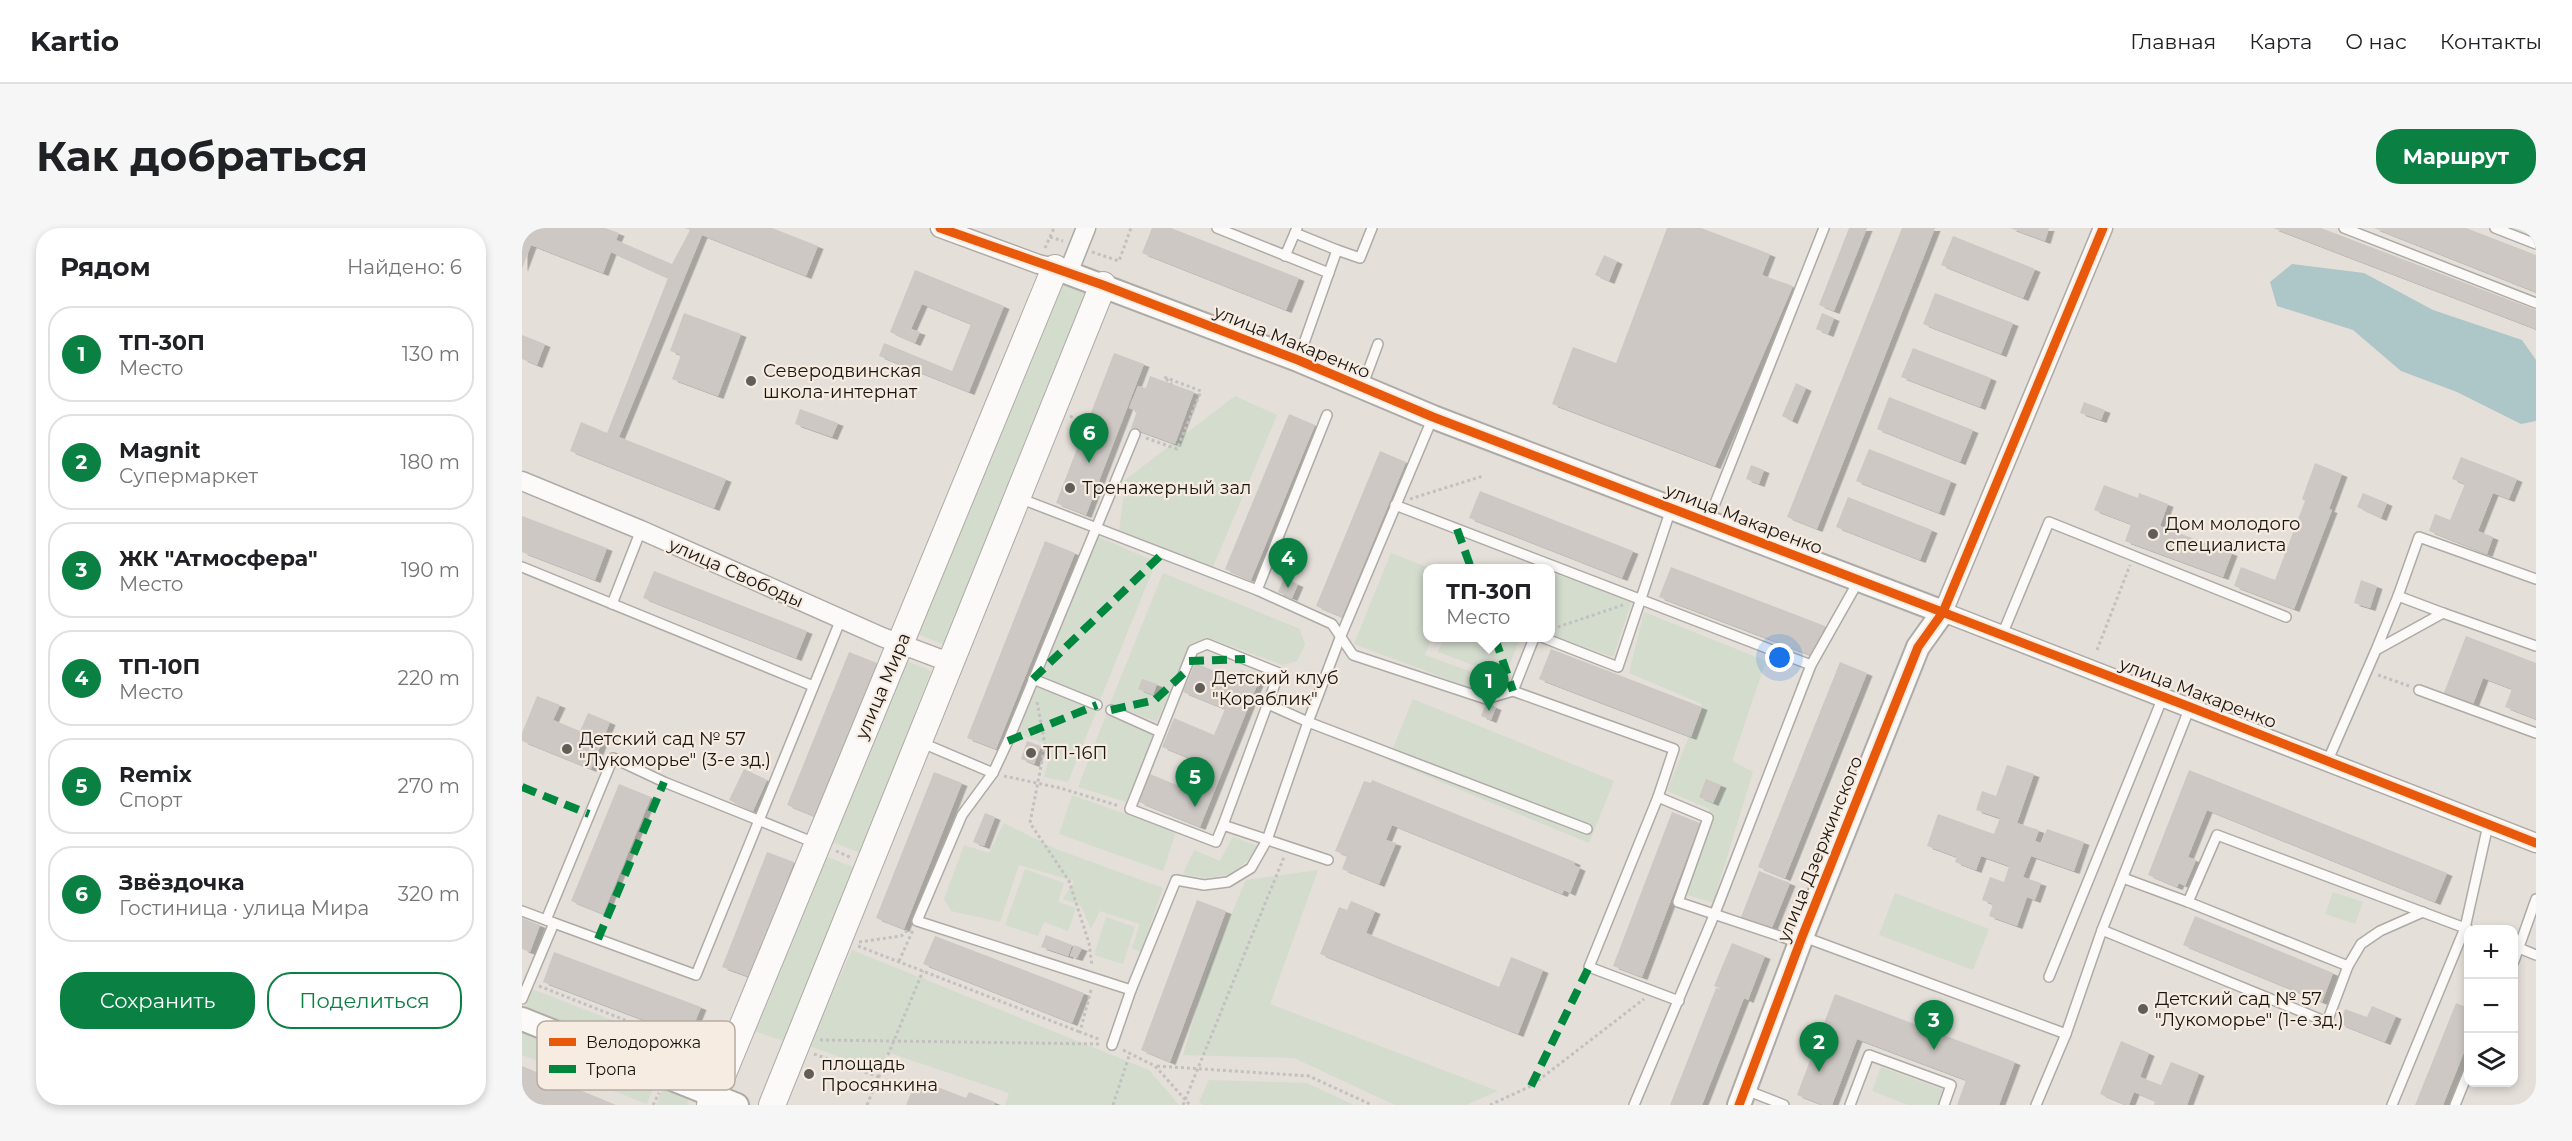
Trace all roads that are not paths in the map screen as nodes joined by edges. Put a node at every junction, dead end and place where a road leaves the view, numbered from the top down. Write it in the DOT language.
graph roads {
  1 [pos="940,228"];
  2 [pos="1086,228"];
  3 [pos="1217,228"];
  4 [pos="1372,228"];
  5 [pos="1824,228"];
  6 [pos="2103,228"];
  7 [pos="2344,228"];
  8 [pos="2495,228"];
  9 [pos="1296,230"];
  10 [pos="2536,244"];
  11 [pos="1337,250"];
  12 [pos="1285,256"];
  13 [pos="1055,266"];
  14 [pos="1329,273"];
  15 [pos="1102,285"];
  16 [pos="2536,303"];
  17 [pos="1378,344"];
  18 [pos="1298,360"];
  19 [pos="1362,387"];
  20 [pos="1327,416"];
  21 [pos="1433,417"];
  22 [pos="1135,434"];
  23 [pos="522,481"];
  24 [pos="1018,498"];
  25 [pos="1395,505"];
  26 [pos="1671,509"];
  27 [pos="1708,521"];
  28 [pos="1097,529"];
  29 [pos="641,530"];
  30 [pos="1547,564"];
  31 [pos="522,567"];
  32 [pos="1555,567"];
  33 [pos="2536,579"];
  34 [pos="1859,580"];
  35 [pos="1257,590"];
  36 [pos="2398,596"];
  37 [pos="1639,600"];
  38 [pos="612,604"];
  39 [pos="1943,612"];
  40 [pos="2443,613"];
  41 [pos="2286,617"];
  42 [pos="841,619"];
  43 [pos="2002,635"];
  44 [pos="1340,638"];
  45 [pos="1532,642"];
  46 [pos="1554,642"];
  47 [pos="901,643"];
  48 [pos="2536,646"];
  49 [pos="2376,650"];
  50 [pos="951,663"];
  51 [pos="1811,665"];
  52 [pos="1033,679"];
  53 [pos="813,686"];
  54 [pos="2419,690"];
  55 [pos="1513,691"];
  56 [pos="2163,697"];
  57 [pos="1268,704"];
  58 [pos="1096,705"];
  59 [pos="2190,707"];
  60 [pos="1111,710"];
  61 [pos="1308,722"];
  62 [pos="1160,732"];
  63 [pos="2536,733"];
  64 [pos="919,742"];
  65 [pos="2328,760"];
  66 [pos="993,773"];
  67 [pos="1658,797"];
  68 [pos="759,819"];
  69 [pos="1224,825"];
  70 [pos="2488,825"];
  71 [pos="1587,829"];
  72 [pos="1268,840"];
  73 [pos="2536,843"];
  74 [pos="817,844"];
  75 [pos="1328,860"];
  76 [pos="2123,878"];
  77 [pos="2536,899"];
  78 [pos="2188,902"];
  79 [pos="522,911"];
  80 [pos="2423,912"];
  81 [pos="1715,914"];
  82 [pos="550,922"];
  83 [pos="2468,925"];
  84 [pos="2464,928"];
  85 [pos="2102,930"];
  86 [pos="2464,936"];
  87 [pos="1801,940"];
  88 [pos="2518,942"];
  89 [pos="2518,948"];
  90 [pos="2536,955"];
  91 [pos="2348,966"];
  92 [pos="2049,977"];
  93 [pos="1131,990"];
  94 [pos="522,999"];
  95 [pos="1679,1001"];
  96 [pos="522,1019"];
  97 [pos="537,1025"];
  98 [pos="2066,1034"];
  99 [pos="1112,1045"];
  100 [pos="735,1062"];
  101 [pos="2464,1084"];
  102 [pos="691,1090"];
  103 [pos="1743,1097"];
  104 [pos="720,1102"];
  105 [pos="772,1105"];
  106 [pos="1634,1105"];
  107 [pos="1784,1105"];
  108 [pos="1850,1105"];
  109 [pos="1944,1105"];
  110 [pos="2036,1105"];
  111 [pos="2392,1105"];
  112 [pos="2455,1105"];
  1 -- 13 [label="street, улица Макаренко"];
  2 -- 13 [label="street, улица Мира"];
  3 -- 12 [label="lane"];
  4 -- 11 [label="lane"];
  5 -- 27 [label="lane"];
  6 -- 39 [label="street"];
  7 -- 16 [label="lane"];
  8 -- 10 [label="lane"];
  9 -- 11 [label="lane"];
  9 -- 12 [label="lane"];
  11 -- 14 [label="lane"];
  12 -- 14 [label="lane"];
  13 -- 15 [label="street, улица Макаренко"];
  13 -- 47 [label="main road, улица Мира"];
  14 -- 18 [label="lane"];
  15 -- 18 [label="street, улица Макаренко"];
  15 -- 24 [label="main road"];
  17 -- 19 [label="lane"];
  18 -- 19 [label="street, улица Макаренко"];
  19 -- 21 [label="street, улица Макаренко"];
  20 -- 35 [label="lane"];
  21 -- 25 [label="lane"];
  21 -- 26 [label="street, улица Макаренко"];
  22 -- 28 [label="lane"];
  23 -- 29 [label="street, улица Свободы"];
  24 -- 28 [label="lane"];
  24 -- 50 [label="main road"];
  25 -- 30 [label="lane"];
  25 -- 44 [label="lane"];
  26 -- 27 [label="street, улица Макаренко"];
  26 -- 37 [label="lane"];
  27 -- 34 [label="street, улица Макаренко"];
  28 -- 35 [label="lane"];
  28 -- 52 [label="lane"];
  29 -- 38 [label="lane"];
  29 -- 42 [label="street, улица Свободы"];
  31 -- 38 [label="lane"];
  32 -- 37 [label="lane"];
  33 -- 36 [label="lane"];
  34 -- 39 [label="street, улица Макаренко"];
  34 -- 51 [label="lane"];
  35 -- 44 [label="lane"];
  36 -- 40 [label="lane"];
  36 -- 49 [label="lane"];
  37 -- 46 [label="lane"];
  37 -- 51 [label="lane"];
  38 -- 53 [label="lane"];
  39 -- 43 [label="street, улица Макаренко"];
  39 -- 87 [label="street, улица Дзержинского"];
  40 -- 48 [label="lane"];
  40 -- 49 [label="lane"];
  41 -- 43 [label="lane"];
  42 -- 47 [label="street, улица Свободы"];
  42 -- 53 [label="lane"];
  43 -- 56 [label="street, улица Макаренко"];
  44 -- 55 [label="lane"];
  44 -- 61 [label="lane"];
  45 -- 55 [label="lane"];
  47 -- 50 [label="street, улица Свободы"];
  47 -- 74 [label="main road, улица Мира"];
  49 -- 65 [label="lane"];
  50 -- 64 [label="main road"];
  51 -- 81 [label="lane"];
  52 -- 58 [label="lane"];
  52 -- 66 [label="lane"];
  53 -- 68 [label="lane"];
  54 -- 63 [label="lane"];
  55 -- 67 [label="lane"];
  56 -- 59 [label="street, улица Макаренко"];
  56 -- 92 [label="lane"];
  57 -- 61 [label="lane"];
  57 -- 62 [label="lane"];
  57 -- 69 [label="lane"];
  59 -- 65 [label="street, улица Макаренко"];
  59 -- 76 [label="lane"];
  60 -- 62 [label="lane"];
  61 -- 71 [label="lane"];
  61 -- 72 [label="lane"];
  62 -- 69 [label="lane"];
  64 -- 66 [label="lane"];
  64 -- 105 [label="main road"];
  65 -- 70 [label="street, улица Макаренко"];
  66 -- 93 [label="lane"];
  67 -- 81 [label="lane"];
  67 -- 95 [label="lane"];
  68 -- 74 [label="lane"];
  68 -- 82 [label="lane"];
  68 -- 82 [label="lane"];
  69 -- 72 [label="lane"];
  70 -- 73 [label="street, улица Макаренко"];
  70 -- 83 [label="lane"];
  72 -- 75 [label="lane"];
  72 -- 93 [label="lane"];
  74 -- 100 [label="main road, улица Мира"];
  76 -- 78 [label="lane"];
  76 -- 85 [label="lane"];
  77 -- 88 [label="lane"];
  78 -- 80 [label="lane"];
  78 -- 91 [label="lane"];
  79 -- 82 [label="lane"];
  80 -- 84 [label="lane"];
  80 -- 91 [label="lane"];
  81 -- 87 [label="lane"];
  81 -- 95 [label="lane"];
  82 -- 94 [label="lane"];
  85 -- 91 [label="lane"];
  85 -- 98 [label="lane"];
  86 -- 111 [label="lane"];
  87 -- 98 [label="lane"];
  87 -- 103 [label="street, улица Дзержинского"];
  89 -- 90 [label="lane"];
  93 -- 99 [label="lane"];
  95 -- 106 [label="lane"];
  96 -- 97 [label="street"];
  98 -- 110 [label="lane"];
  101 -- 112 [label="lane"];
  102 -- 104 [label="street"];
  103 -- 107 [label="lane"];
  108 -- 109 [label="lane"];
}
